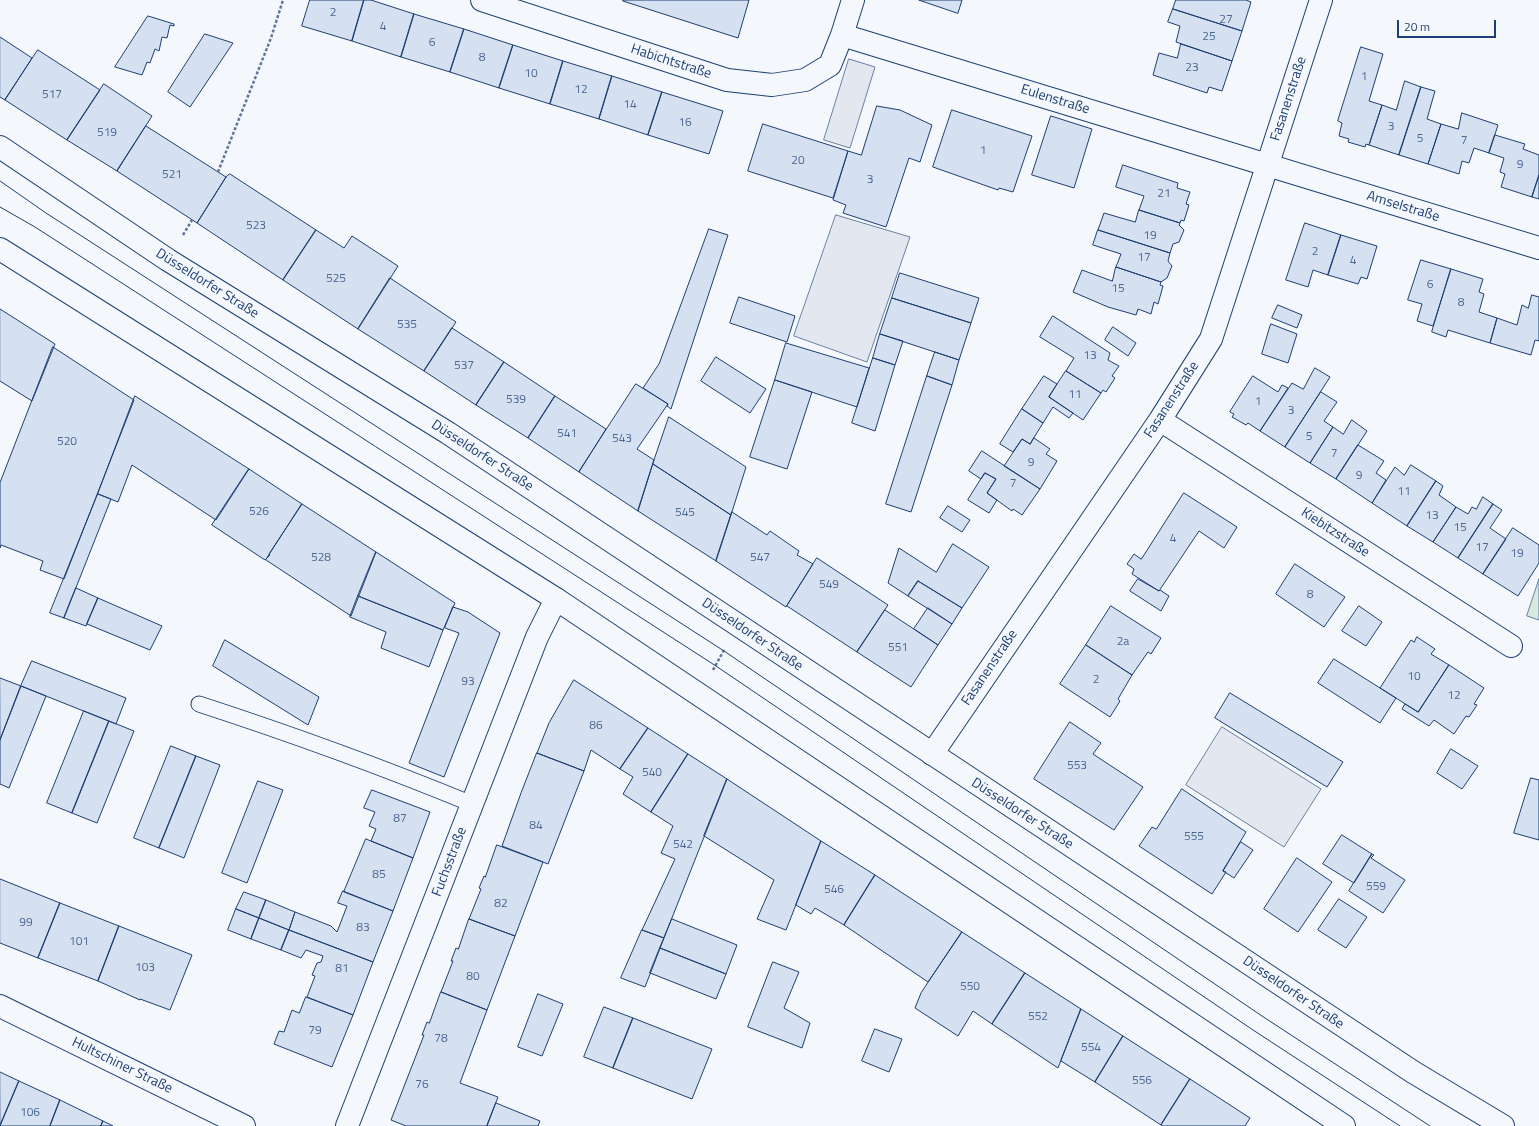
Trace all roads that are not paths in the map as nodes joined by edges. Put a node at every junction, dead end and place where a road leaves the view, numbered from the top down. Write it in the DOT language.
graph roads {
  1 [pos="482,0"];
  2 [pos="853,0"];
  3 [pos="1321,0"];
  4 [pos="842,35"];
  5 [pos="0,147"];
  6 [pos="1267,165"];
  7 [pos="1539,248"];
  8 [pos="0,249"];
  9 [pos="1160,420"];
  10 [pos="556,599"];
  11 [pos="1511,646"];
  12 [pos="199,704"];
  13 [pos="932,754"];
  14 [pos="472,804"];
  15 [pos="0,1006"];
  16 [pos="244,1126"];
  17 [pos="347,1126"];
  18 [pos="1344,1126"];
  19 [pos="1503,1126"];
  1 -- 4 [label="main road, Habichtstraße"];
  2 -- 4 [label="main road, Habichtstraße"];
  3 -- 6 [label="main road, Fasanenstraße"];
  4 -- 6 [label="main road, Eulenstraße"];
  5 -- 13 [label="main road, Düsseldorfer Straße"];
  6 -- 7 [label="main road, Amselstraße"];
  6 -- 9 [label="main road, Fasanenstraße"];
  8 -- 10 [label="main road"];
  9 -- 11 [label="main road, Kiebitzstraße"];
  9 -- 13 [label="main road, Fasanenstraße"];
  10 -- 14 [label="main road, Fuchsstraße"];
  10 -- 18 [label="main road"];
  12 -- 14 [label="lane"];
  13 -- 19 [label="main road, Düsseldorfer Straße"];
  14 -- 17 [label="main road, Fuchsstraße"];
  15 -- 16 [label="main road, Hultschiner Straße"];
}
